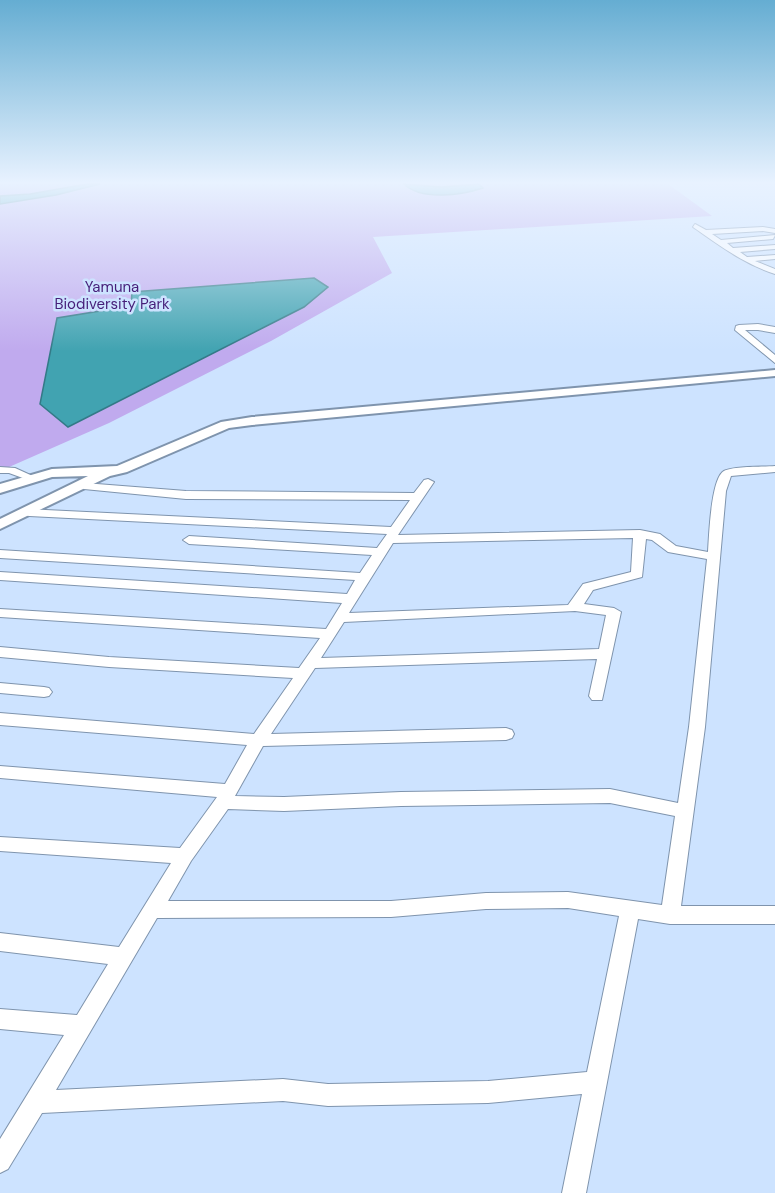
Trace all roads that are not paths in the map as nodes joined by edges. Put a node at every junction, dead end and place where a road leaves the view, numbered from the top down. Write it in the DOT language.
graph roads {
  1 [pos="715,240"];
  2 [pos="745,240"];
  3 [pos="718,242"];
  4 [pos="775,247"];
  5 [pos="731,250"];
  6 [pos="775,257"];
  7 [pos="746,260"];
  8 [pos="775,273"];
  9 [pos="775,330"];
  10 [pos="775,360"];
  11 [pos="775,373"];
  12 [pos="775,469"];
  13 [pos="0,470"];
  14 [pos="104,474"];
  15 [pos="31,478"];
  16 [pos="428,482"];
  17 [pos="84,486"];
  18 [pos="0,489"];
  19 [pos="417,497"];
  20 [pos="29,512"];
  21 [pos="0,525"];
  22 [pos="640,534"];
  23 [pos="189,540"];
  24 [pos="388,541"];
  25 [pos="0,554"];
  26 [pos="714,557"];
  27 [pos="0,576"];
  28 [pos="364,577"];
  29 [pos="352,599"];
  30 [pos="576,607"];
  31 [pos="0,613"];
  32 [pos="340,618"];
  33 [pos="330,634"];
  34 [pos="0,652"];
  35 [pos="606,654"];
  36 [pos="306,668"];
  37 [pos="0,688"];
  38 [pos="44,692"];
  39 [pos="597,696"];
  40 [pos="0,719"];
  41 [pos="506,734"];
  42 [pos="258,740"];
  43 [pos="0,772"];
  44 [pos="226,797"];
  45 [pos="685,811"];
  46 [pos="0,844"];
  47 [pos="184,856"];
  48 [pos="154,910"];
  49 [pos="630,910"];
  50 [pos="670,915"];
  51 [pos="775,915"];
  52 [pos="0,942"];
  53 [pos="124,957"];
  54 [pos="0,1018"];
  55 [pos="82,1026"];
  56 [pos="596,1082"];
  57 [pos="36,1102"];
  58 [pos="0,1161"];
  59 [pos="574,1193"];
  1 -- 3 [label="street"];
  2 -- 3 [label="street"];
  3 -- 5 [label="street"];
  4 -- 5 [label="street"];
  5 -- 7 [label="street"];
  6 -- 7 [label="street"];
  7 -- 8 [label="street"];
  9 -- 10 [label="street"];
  11 -- 14 [label="street"];
  12 -- 26 [label="street"];
  13 -- 15 [label="street"];
  14 -- 15 [label="street"];
  14 -- 17 [label="street"];
  15 -- 18 [label="street"];
  16 -- 19 [label="street"];
  17 -- 19 [label="street"];
  17 -- 20 [label="street"];
  19 -- 24 [label="street"];
  20 -- 21 [label="street"];
  20 -- 24 [label="street"];
  22 -- 24 [label="street"];
  22 -- 26 [label="street"];
  22 -- 30 [label="street"];
  23 -- 24 [label="street"];
  24 -- 28 [label="street"];
  25 -- 28 [label="street"];
  26 -- 45 [label="street"];
  27 -- 29 [label="street"];
  28 -- 29 [label="street"];
  29 -- 32 [label="street"];
  30 -- 32 [label="street"];
  30 -- 35 [label="street"];
  31 -- 33 [label="street"];
  32 -- 33 [label="street"];
  33 -- 36 [label="street"];
  34 -- 36 [label="street"];
  35 -- 36 [label="street"];
  35 -- 39 [label="street"];
  36 -- 42 [label="street"];
  37 -- 38 [label="street"];
  40 -- 42 [label="street"];
  41 -- 42 [label="street"];
  42 -- 44 [label="street"];
  43 -- 44 [label="street"];
  44 -- 45 [label="street"];
  44 -- 47 [label="street"];
  45 -- 50 [label="street"];
  46 -- 47 [label="street"];
  47 -- 48 [label="street"];
  48 -- 49 [label="street"];
  48 -- 53 [label="street"];
  49 -- 50 [label="street"];
  49 -- 56 [label="street"];
  50 -- 51 [label="street"];
  52 -- 53 [label="street"];
  53 -- 55 [label="street"];
  54 -- 55 [label="street"];
  55 -- 57 [label="street"];
  56 -- 57 [label="street"];
  56 -- 59 [label="street"];
  57 -- 58 [label="street"];
}
